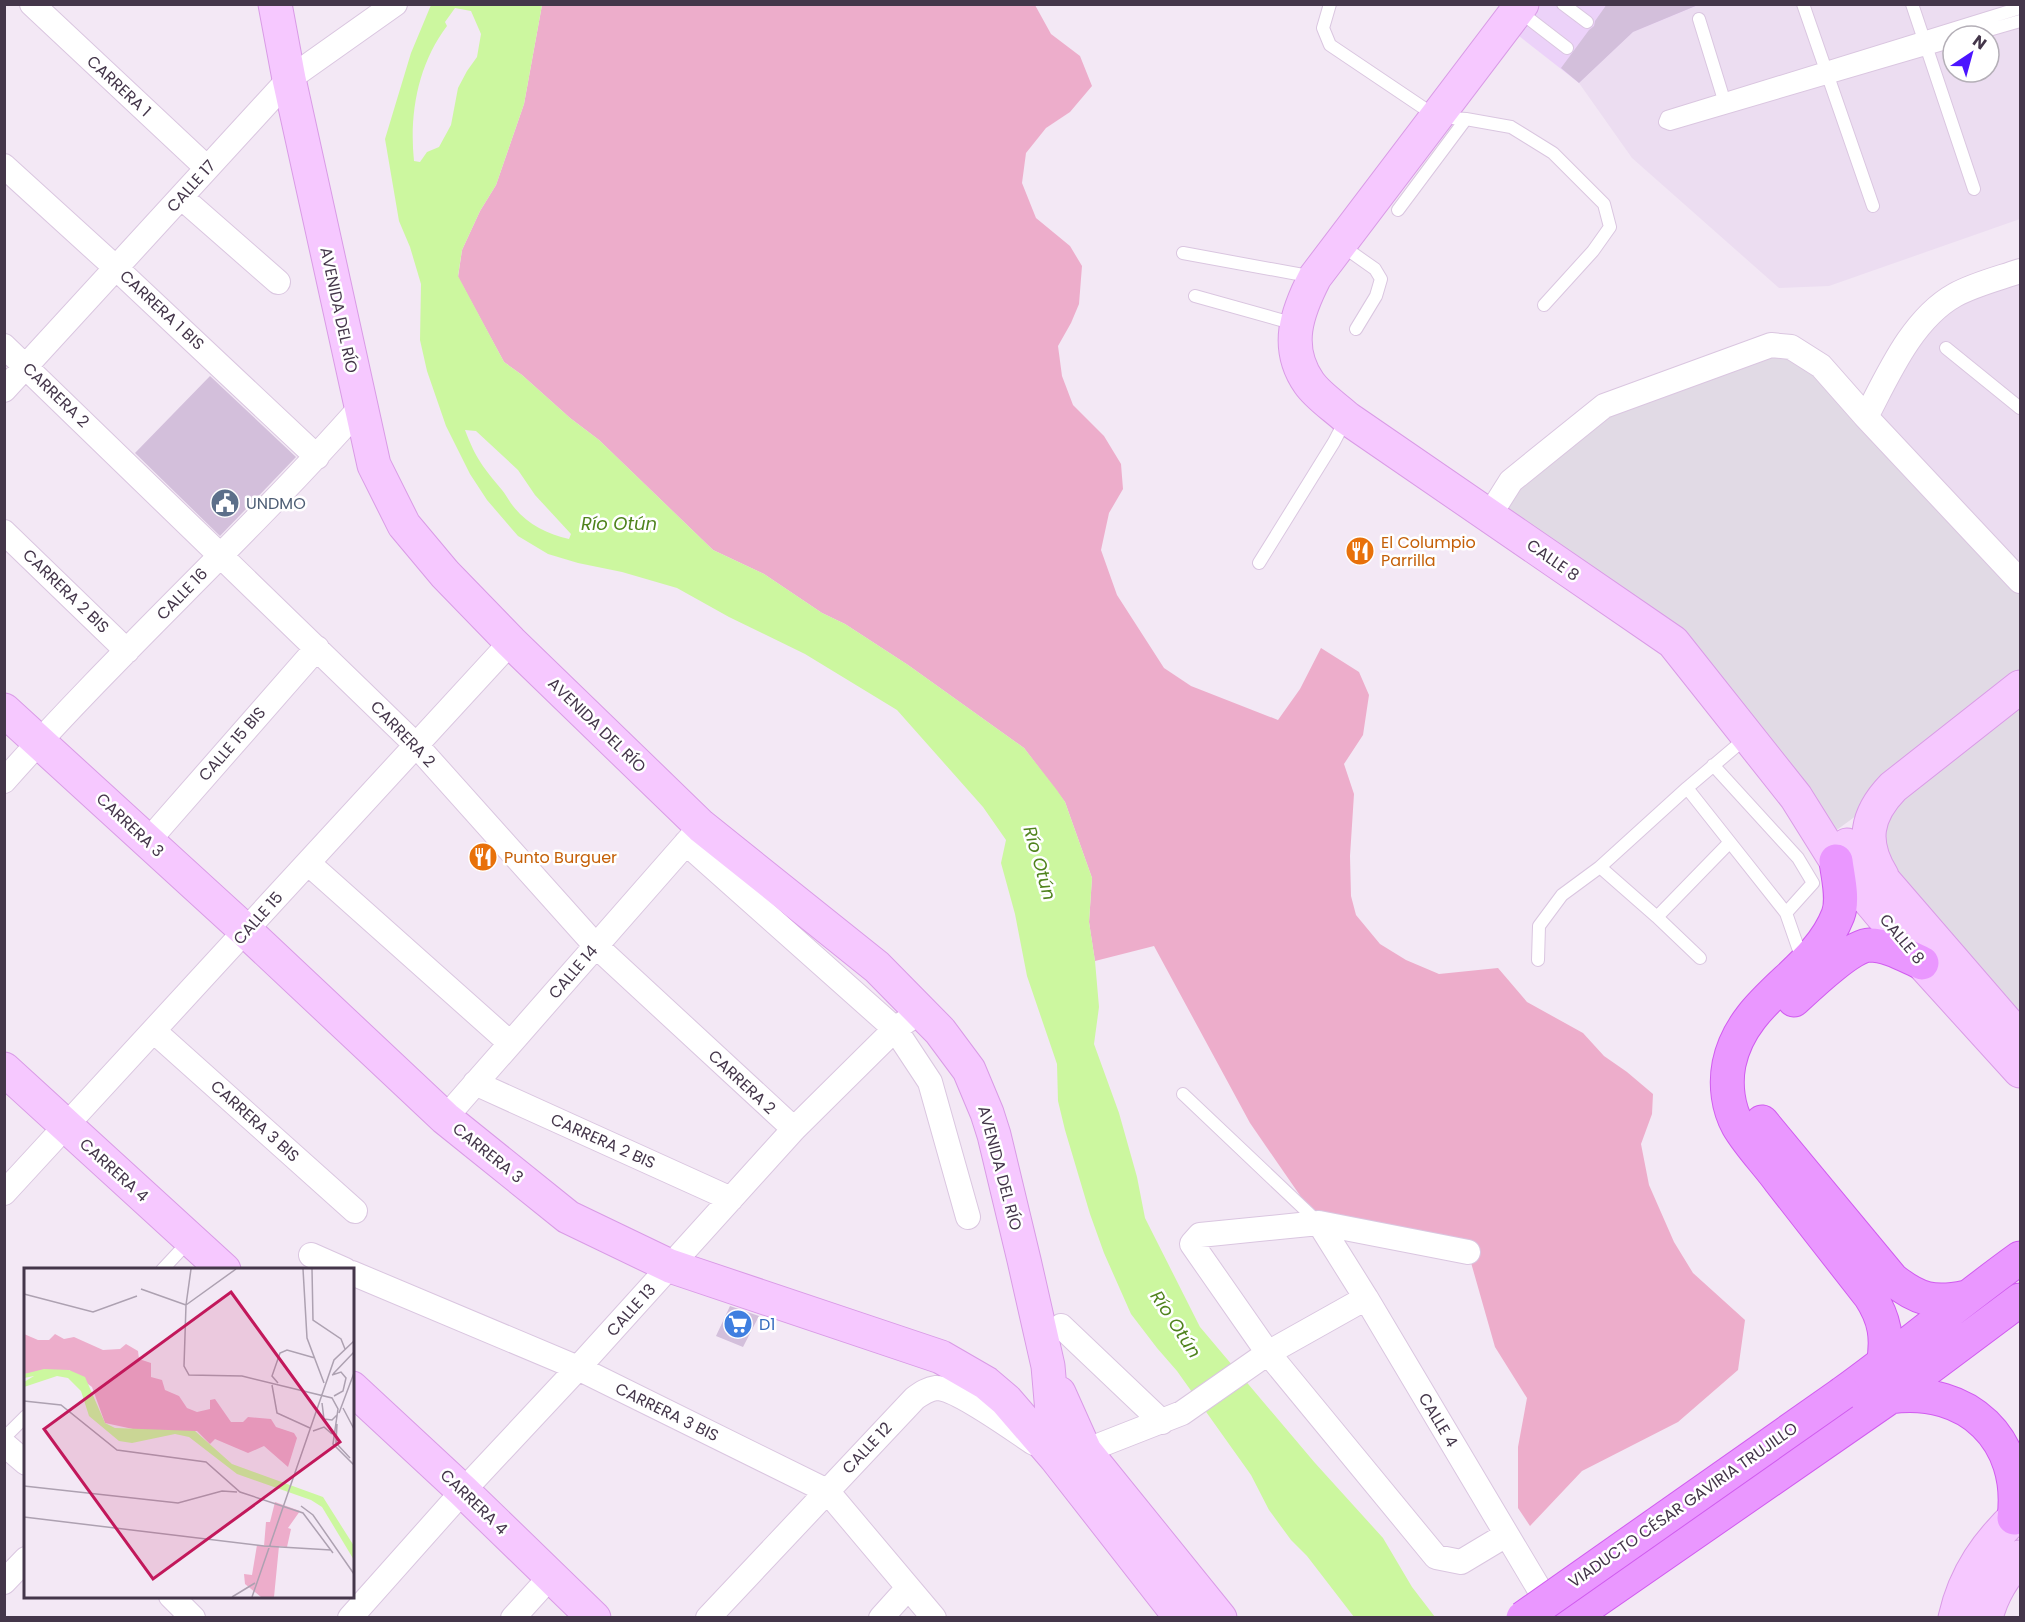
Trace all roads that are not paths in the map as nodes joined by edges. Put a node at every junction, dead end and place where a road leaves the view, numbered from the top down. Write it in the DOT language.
graph roads {
  1 [pos="32,4"];
  2 [pos="275,4"];
  3 [pos="395,4"];
  4 [pos="1330,4"];
  5 [pos="1563,4"];
  6 [pos="1803,4"];
  7 [pos="1911,4"];
  8 [pos="1520,7"];
  9 [pos="2019,12"];
  10 [pos="1699,19"];
  11 [pos="1587,22"];
  12 [pos="1994,24"];
  13 [pos="1941,41"];
  14 [pos="1924,43"];
  15 [pos="1567,48"];
  16 [pos="1827,73"];
  17 [pos="289,79"];
  18 [pos="1724,100"];
  19 [pos="1451,118"];
  20 [pos="4,166"];
  21 [pos="207,168"];
  22 [pos="1974,189"];
  23 [pos="181,197"];
  24 [pos="1872,206"];
  25 [pos="1398,210"];
  26 [pos="1340,244"];
  27 [pos="1183,253"];
  28 [pos="116,268"];
  29 [pos="2020,271"];
  30 [pos="1315,277"];
  31 [pos="278,282"];
  32 [pos="1195,296"];
  33 [pos="1544,305"];
  34 [pos="1356,329"];
  35 [pos="1295,334"];
  36 [pos="4,346"];
  37 [pos="1946,348"];
  38 [pos="26,366"];
  39 [pos="4,390"];
  40 [pos="360,408"];
  41 [pos="2020,408"];
  42 [pos="1866,417"];
  43 [pos="1347,418"];
  44 [pos="317,457"];
  45 [pos="1489,516"];
  46 [pos="4,532"];
  47 [pos="221,554"];
  48 [pos="1258,563"];
  49 [pos="2020,581"];
  50 [pos="511,642"];
  51 [pos="317,648"];
  52 [pos="127,651"];
  53 [pos="2020,687"];
  54 [pos="4,710"];
  55 [pos="1748,736"];
  56 [pos="39,742"];
  57 [pos="416,745"];
  58 [pos="1713,765"];
  59 [pos="4,781"];
  60 [pos="1687,788"];
  61 [pos="1796,797"];
  62 [pos="694,835"];
  63 [pos="148,841"];
  64 [pos="1729,843"];
  65 [pos="1836,861"];
  66 [pos="308,863"];
  67 [pos="1600,867"];
  68 [pos="1886,883"];
  69 [pos="1786,913"];
  70 [pos="1657,916"];
  71 [pos="246,931"];
  72 [pos="596,946"];
  73 [pos="1700,958"];
  74 [pos="1538,960"];
  75 [pos="1804,963"];
  76 [pos="1922,963"];
  77 [pos="908,1020"];
  78 [pos="155,1032"];
  79 [pos="2020,1038"];
  80 [pos="510,1043"];
  81 [pos="4,1070"];
  82 [pos="2020,1071"];
  83 [pos="475,1083"];
  84 [pos="1183,1094"];
  85 [pos="445,1118"];
  86 [pos="66,1126"];
  87 [pos="794,1130"];
  88 [pos="4,1193"];
  89 [pos="731,1199"];
  90 [pos="354,1211"];
  91 [pos="968,1216"];
  92 [pos="1319,1223"];
  93 [pos="191,1240"];
  94 [pos="1468,1252"];
  95 [pos="311,1255"];
  96 [pos="2020,1258"];
  97 [pos="670,1266"];
  98 [pos="163,1268"];
  99 [pos="223,1268"];
  100 [pos="343,1268"];
  101 [pos="354,1273"];
  102 [pos="1966,1297"];
  103 [pos="1366,1298"];
  104 [pos="2020,1300"];
  105 [pos="1061,1326"];
  106 [pos="1268,1353"];
  107 [pos="1883,1365"];
  108 [pos="578,1368"];
  109 [pos="354,1390"];
  110 [pos="1890,1398"];
  111 [pos="1852,1405"];
  112 [pos="24,1418"];
  113 [pos="1172,1418"];
  114 [pos="4,1438"];
  115 [pos="4,1444"];
  116 [pos="1071,1454"];
  117 [pos="24,1461"];
  118 [pos="463,1491"];
  119 [pos="827,1491"];
  120 [pos="2017,1515"];
  121 [pos="1506,1534"];
  122 [pos="2020,1557"];
  123 [pos="24,1561"];
  124 [pos="551,1576"];
  125 [pos="4,1582"];
  126 [pos="908,1587"];
  127 [pos="173,1598"];
  128 [pos="1988,1609"];
  129 [pos="193,1617"];
  130 [pos="350,1617"];
  131 [pos="513,1617"];
  132 [pos="594,1617"];
  133 [pos="708,1617"];
  134 [pos="881,1617"];
  135 [pos="934,1617"];
  136 [pos="1181,1617"];
  137 [pos="1220,1617"];
  138 [pos="1523,1617"];
  139 [pos="1556,1617"];
  140 [pos="1571,1617"];
  141 [pos="1955,1617"];
  1 -- 21 [label="street, CARRERA 1"];
  2 -- 17 [label="street, AVENIDA DEL RÍO"];
  3 -- 17 [label="street, CALLE 17"];
  4 -- 19 [label="lane"];
  5 -- 11 [label="lane"];
  6 -- 16 [label="lane"];
  7 -- 14 [label="lane"];
  8 -- 15 [label="lane"];
  8 -- 19 [label="street"];
  9 -- 12 [label="lane"];
  9 -- 14 [label="lane"];
  10 -- 18 [label="lane"];
  13 -- 14 [label="lane"];
  14 -- 16 [label="lane"];
  14 -- 22 [label="lane"];
  16 -- 18 [label="lane"];
  16 -- 18 [label="lane"];
  16 -- 24 [label="lane"];
  17 -- 21 [label="street, CALLE 17"];
  17 -- 40 [label="street, AVENIDA DEL RÍO"];
  19 -- 25 [label="lane"];
  19 -- 26 [label="street"];
  19 -- 33 [label="lane"];
  20 -- 28 [label="street, CARRERA 1 BIS"];
  21 -- 23 [label="street, CALLE 17"];
  23 -- 28 [label="street, CALLE 17"];
  23 -- 31 [label="street"];
  26 -- 30 [label="street"];
  26 -- 34 [label="lane"];
  27 -- 30 [label="lane"];
  28 -- 38 [label="street, CALLE 17"];
  28 -- 44 [label="street, CARRERA 1 BIS"];
  29 -- 42 [label="street"];
  30 -- 35 [label="street"];
  32 -- 35 [label="lane"];
  35 -- 43 [label="street, CALLE 8"];
  36 -- 38 [label="street, CARRERA 2"];
  37 -- 41 [label="lane"];
  38 -- 39 [label="street, CALLE 17"];
  38 -- 47 [label="street, CARRERA 2"];
  40 -- 44 [label="street, CALLE 16"];
  40 -- 50 [label="street, AVENIDA DEL RÍO"];
  42 -- 45 [label="street"];
  42 -- 49 [label="street"];
  43 -- 45 [label="street, CALLE 8"];
  43 -- 48 [label="lane"];
  44 -- 47 [label="street, CALLE 16"];
  45 -- 55 [label="street, CALLE 8"];
  46 -- 52 [label="street, CARRERA 2 BIS"];
  47 -- 51 [label="street, CARRERA 2"];
  47 -- 52 [label="street, CALLE 16"];
  50 -- 57 [label="street, CALLE 15"];
  50 -- 62 [label="street, AVENIDA DEL RÍO"];
  51 -- 57 [label="street, CARRERA 2"];
  51 -- 63 [label="street, CALLE 15 BIS"];
  52 -- 56 [label="street, CALLE 16"];
  53 -- 68 [label="street"];
  54 -- 56 [label="street, CARRERA 3"];
  55 -- 58 [label="lane"];
  55 -- 61 [label="street, CALLE 8"];
  56 -- 59 [label="street, CALLE 16"];
  56 -- 63 [label="street, CARRERA 3"];
  57 -- 66 [label="street, CALLE 15"];
  57 -- 72 [label="street, CARRERA 2"];
  58 -- 60 [label="lane"];
  58 -- 69 [label="lane"];
  60 -- 64 [label="lane"];
  60 -- 67 [label="lane"];
  61 -- 65 [label="street, CALLE 8"];
  61 -- 68 [label="street, CALLE 8"];
  62 -- 72 [label="street, CALLE 14"];
  62 -- 77 [label="street, AVENIDA DEL RÍO"];
  63 -- 71 [label="street, CARRERA 3"];
  64 -- 69 [label="lane"];
  64 -- 70 [label="lane"];
  65 -- 75 [label="main road"];
  65 -- 76 [label="street, CALLE 8"];
  66 -- 71 [label="street, CALLE 15"];
  66 -- 80 [label="street"];
  67 -- 70 [label="lane"];
  67 -- 74 [label="lane"];
  68 -- 79 [label="street, CALLE 8"];
  69 -- 75 [label="lane"];
  70 -- 73 [label="lane"];
  71 -- 78 [label="street, CALLE 15"];
  71 -- 85 [label="street, CARRERA 3"];
  72 -- 80 [label="street, CALLE 14"];
  72 -- 87 [label="street, CARRERA 2"];
  75 -- 107 [label="main road"];
  76 -- 82 [label="street, CALLE 8"];
  76 -- 102 [label="main road"];
  77 -- 87 [label="street, CALLE 13"];
  77 -- 91 [label="street"];
  77 -- 116 [label="street, AVENIDA DEL RÍO"];
  78 -- 86 [label="street, CALLE 15"];
  78 -- 90 [label="street, CARRERA 3 BIS"];
  80 -- 83 [label="street, CALLE 14"];
  81 -- 86 [label="street, CARRERA 4"];
  83 -- 85 [label="street, CALLE 14"];
  83 -- 89 [label="street, CARRERA 2 BIS"];
  84 -- 92 [label="lane"];
  85 -- 97 [label="street, CARRERA 3"];
  86 -- 88 [label="street, CALLE 15"];
  86 -- 93 [label="street, CARRERA 4"];
  87 -- 89 [label="street, CALLE 13"];
  89 -- 97 [label="street, CALLE 13"];
  92 -- 94 [label="street"];
  92 -- 103 [label="street, CALLE 4"];
  92 -- 106 [label="street"];
  93 -- 98 [label="lane"];
  93 -- 99 [label="street, CARRERA 4"];
  95 -- 100 [label="street"];
  96 -- 102 [label="main road"];
  97 -- 108 [label="street, CALLE 13"];
  97 -- 116 [label="street, CARRERA 3"];
  101 -- 108 [label="street, CARRERA 3 BIS"];
  102 -- 107 [label="main road"];
  103 -- 106 [label="street"];
  103 -- 121 [label="street, CALLE 4"];
  104 -- 110 [label="main road"];
  105 -- 113 [label="street"];
  106 -- 113 [label="street"];
  106 -- 121 [label="street"];
  107 -- 111 [label="main road"];
  108 -- 118 [label="street, CALLE 13"];
  108 -- 119 [label="street, CARRERA 3 BIS"];
  109 -- 118 [label="street, CARRERA 4"];
  110 -- 111 [label="main road"];
  110 -- 120 [label="main road"];
  111 -- 138 [label="main road, VIADUCTO CÉSAR GAVIRIA TRUJILLO, bridge"];
  111 -- 140 [label="main road, VIADUCTO CÉSAR GAVIRIA TRUJILLO"];
  112 -- 114 [label="lane"];
  113 -- 116 [label="street"];
  115 -- 117 [label="street"];
  116 -- 119 [label="street, CALLE 12"];
  116 -- 136 [label="street"];
  116 -- 137 [label="street"];
  118 -- 124 [label="street, CARRERA 4"];
  118 -- 130 [label="street, CALLE 13"];
  119 -- 126 [label="street, CARRERA 3 BIS"];
  119 -- 133 [label="street, CALLE 12"];
  120 -- 141 [label="street"];
  121 -- 139 [label="street, CALLE 4"];
  122 -- 128 [label="street"];
  123 -- 125 [label="street"];
  124 -- 131 [label="street"];
  124 -- 132 [label="street, CARRERA 4"];
  126 -- 134 [label="street"];
  126 -- 135 [label="street, CARRERA 3 BIS"];
  127 -- 129 [label="street"];
}
